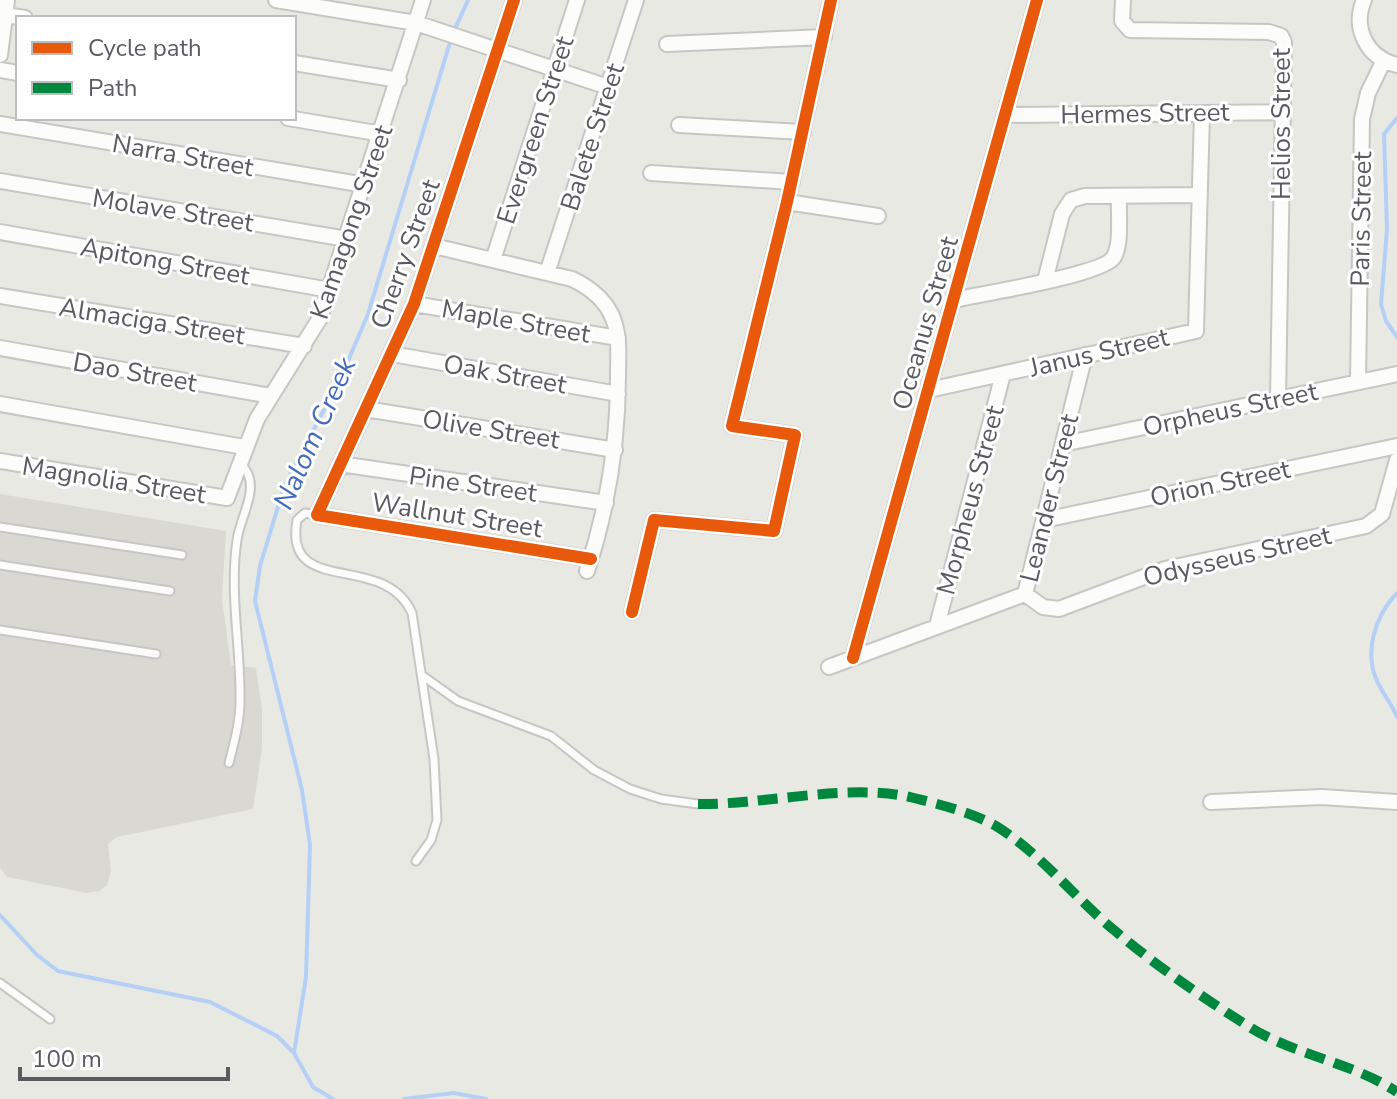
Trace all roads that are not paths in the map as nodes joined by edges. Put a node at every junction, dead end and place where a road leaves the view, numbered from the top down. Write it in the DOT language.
graph roads {
  1 [pos="276,0"];
  2 [pos="423,0"];
  3 [pos="514,0"];
  4 [pos="577,0"];
  5 [pos="636,0"];
  6 [pos="831,0"];
  7 [pos="1037,0"];
  8 [pos="1123,0"];
  9 [pos="1364,0"];
  10 [pos="6,7"];
  11 [pos="416,23"];
  12 [pos="824,37"];
  13 [pos="667,44"];
  14 [pos="498,49"];
  15 [pos="0,55"];
  16 [pos="1390,62"];
  17 [pos="296,63"];
  18 [pos="555,69"];
  19 [pos="399,80"];
  20 [pos="608,87"];
  21 [pos="1284,112"];
  22 [pos="1202,113"];
  23 [pos="1005,115"];
  24 [pos="296,119"];
  25 [pos="0,124"];
  26 [pos="679,125"];
  27 [pos="803,132"];
  28 [pos="382,134"];
  29 [pos="651,173"];
  30 [pos="0,181"];
  31 [pos="792,182"];
  32 [pos="365,185"];
  33 [pos="1200,195"];
  34 [pos="1119,196"];
  35 [pos="787,202"];
  36 [pos="878,216"];
  37 [pos="0,232"];
  38 [pos="347,239"];
  39 [pos="434,246"];
  40 [pos="493,260"];
  41 [pos="547,273"];
  42 [pos="1045,281"];
  43 [pos="330,290"];
  44 [pos="0,296"];
  45 [pos="954,300"];
  46 [pos="414,304"];
  47 [pos="618,338"];
  48 [pos="304,346"];
  49 [pos="0,348"];
  50 [pos="392,354"];
  51 [pos="1085,355"];
  52 [pos="1003,374"];
  53 [pos="1397,374"];
  54 [pos="1358,381"];
  55 [pos="929,390"];
  56 [pos="618,394"];
  57 [pos="271,396"];
  58 [pos="1278,398"];
  59 [pos="0,404"];
  60 [pos="366,409"];
  61 [pos="1063,444"];
  62 [pos="1397,446"];
  63 [pos="244,447"];
  64 [pos="615,450"];
  65 [pos="1397,460"];
  66 [pos="0,461"];
  67 [pos="239,463"];
  68 [pos="340,464"];
  69 [pos="227,498"];
  70 [pos="606,503"];
  71 [pos="317,515"];
  72 [pos="1044,520"];
  73 [pos="0,527"];
  74 [pos="182,555"];
  75 [pos="0,565"];
  76 [pos="170,591"];
  77 [pos="1025,594"];
  78 [pos="632,612"];
  79 [pos="937,626"];
  80 [pos="0,630"];
  81 [pos="156,654"];
  82 [pos="853,658"];
  83 [pos="829,667"];
  84 [pos="423,676"];
  85 [pos="229,763"];
  86 [pos="1211,802"];
  87 [pos="1397,802"];
  88 [pos="698,804"];
  89 [pos="416,861"];
  90 [pos="0,983"];
  91 [pos="50,1019"];
  1 -- 11 [label="street"];
  2 -- 11 [label="street, Kamagong Street"];
  3 -- 14 [label="street, Cherry Street"];
  4 -- 18 [label="street, Evergreen Street"];
  5 -- 20 [label="street, Balete Street"];
  6 -- 12 [label="street"];
  7 -- 23 [label="street, Oceanus Street"];
  8 -- 21 [label="street, Helios Street"];
  9 -- 16 [label="street"];
  10 -- 15 [label="street"];
  11 -- 14 [label="street"];
  11 -- 19 [label="street, Kamagong Street"];
  12 -- 13 [label="street"];
  12 -- 27 [label="street"];
  14 -- 18 [label="street"];
  14 -- 39 [label="street, Cherry Street"];
  16 -- 54 [label="street, Paris Street"];
  17 -- 19 [label="street"];
  18 -- 20 [label="street"];
  18 -- 40 [label="street, Evergreen Street"];
  19 -- 28 [label="street, Kamagong Street"];
  20 -- 41 [label="street, Balete Street"];
  21 -- 22 [label="street, Hermes Street"];
  21 -- 58 [label="street, Helios Street"];
  22 -- 23 [label="street, Hermes Street"];
  22 -- 33 [label="street, Janus Street"];
  23 -- 45 [label="street, Oceanus Street"];
  24 -- 28 [label="street"];
  25 -- 32 [label="street, Narra Street"];
  26 -- 27 [label="street"];
  27 -- 31 [label="street"];
  28 -- 32 [label="street, Kamagong Street"];
  29 -- 31 [label="street"];
  30 -- 38 [label="street, Molave Street"];
  31 -- 35 [label="street"];
  32 -- 38 [label="street, Kamagong Street"];
  33 -- 34 [label="street"];
  33 -- 51 [label="street, Janus Street"];
  34 -- 42 [label="street"];
  34 -- 42 [label="street"];
  35 -- 36 [label="street"];
  35 -- 78 [label="street"];
  37 -- 43 [label="street, Apitong Street"];
  38 -- 43 [label="street, Kamagong Street"];
  39 -- 40 [label="street"];
  39 -- 46 [label="street, Cherry Street"];
  40 -- 41 [label="street"];
  41 -- 47 [label="street"];
  42 -- 45 [label="street"];
  43 -- 48 [label="street, Kamagong Street"];
  44 -- 48 [label="street, Almaciga Street"];
  45 -- 55 [label="street, Oceanus Street"];
  46 -- 47 [label="street, Maple Street"];
  46 -- 50 [label="street, Cherry Street"];
  47 -- 56 [label="street"];
  48 -- 57 [label="street, Kamagong Street"];
  49 -- 57 [label="street, Dao Street"];
  50 -- 56 [label="street, Oak Street"];
  50 -- 60 [label="street, Cherry Street"];
  51 -- 52 [label="street, Janus Street"];
  51 -- 61 [label="street, Leander Street"];
  52 -- 55 [label="street, Janus Street"];
  52 -- 79 [label="street, Morpheus Street"];
  53 -- 54 [label="street, Orpheus Street"];
  54 -- 58 [label="street, Orpheus Street"];
  55 -- 82 [label="street, Oceanus Street"];
  56 -- 64 [label="street"];
  57 -- 63 [label="street, Kamagong Street"];
  58 -- 61 [label="street, Orpheus Street"];
  59 -- 63 [label="street"];
  60 -- 64 [label="street, Olive Street"];
  60 -- 68 [label="street, Cherry Street"];
  61 -- 72 [label="street, Leander Street"];
  62 -- 72 [label="street, Orion Street"];
  63 -- 67 [label="street, Kamagong Street"];
  64 -- 70 [label="street"];
  65 -- 77 [label="street, Odysseus Street"];
  66 -- 69 [label="street, Magnolia Street"];
  67 -- 69 [label="street, Kamagong Street"];
  67 -- 85 [label="lane"];
  68 -- 70 [label="street, Pine Street"];
  68 -- 71 [label="street, Cherry Street"];
  70 -- 71 [label="street, Wallnut Street"];
  71 -- 84 [label="lane"];
  72 -- 77 [label="street, Leander Street"];
  73 -- 74 [label="lane"];
  75 -- 76 [label="lane"];
  77 -- 79 [label="street"];
  79 -- 82 [label="street"];
  80 -- 81 [label="lane"];
  82 -- 83 [label="street"];
  84 -- 88 [label="lane"];
  84 -- 89 [label="lane"];
  86 -- 87 [label="street"];
  90 -- 91 [label="lane"];
}
